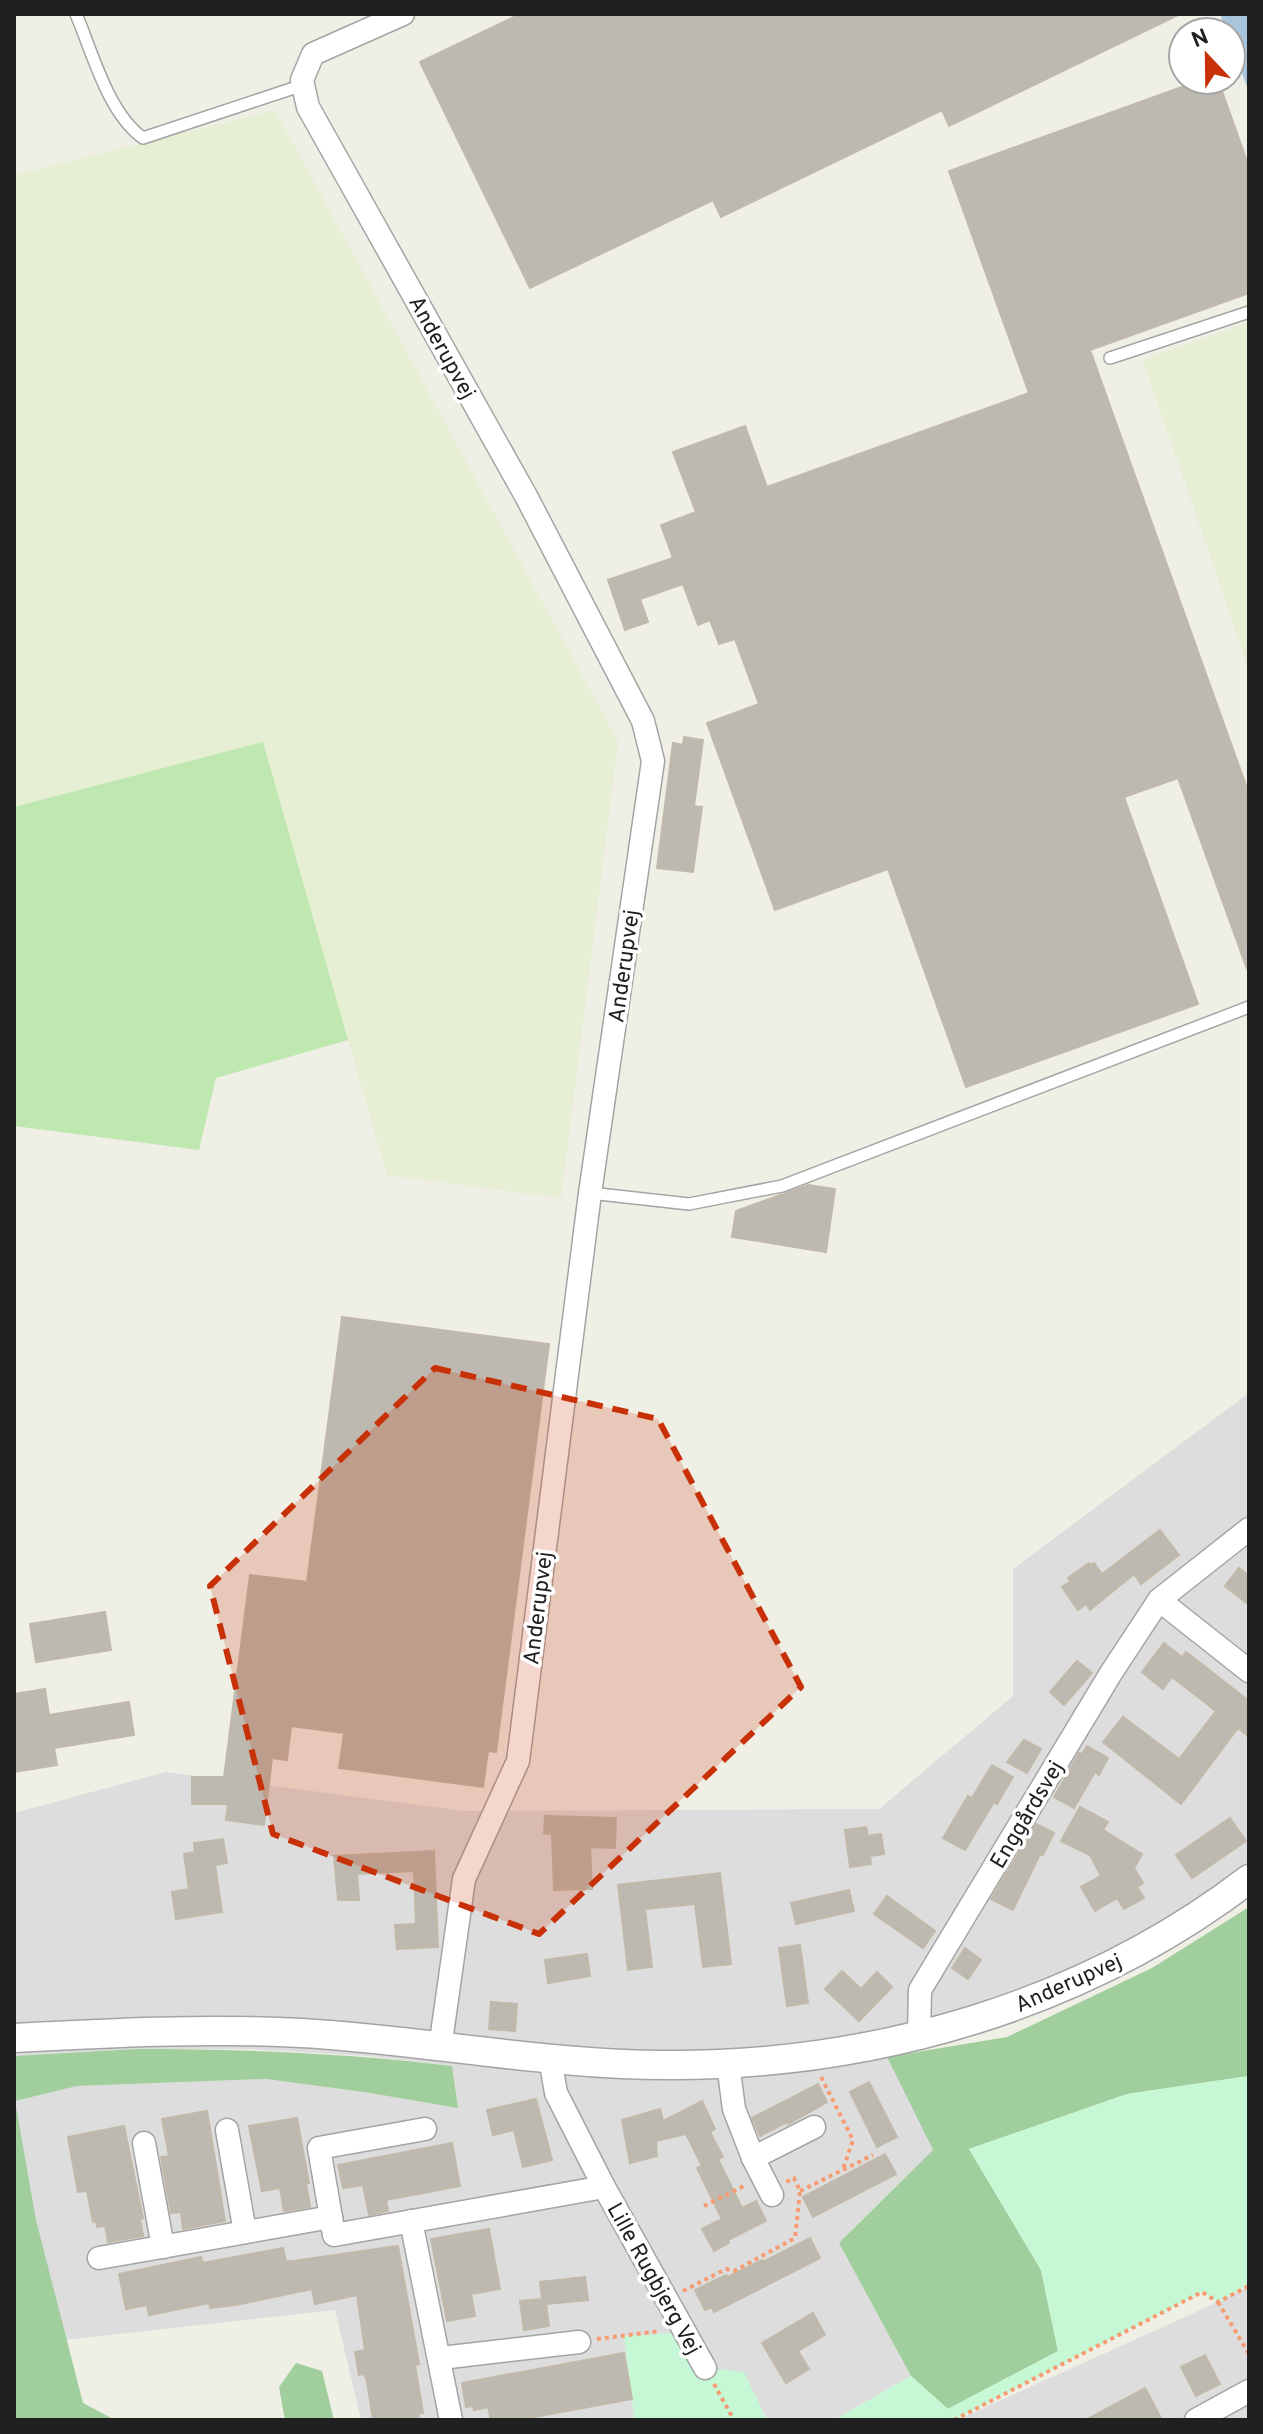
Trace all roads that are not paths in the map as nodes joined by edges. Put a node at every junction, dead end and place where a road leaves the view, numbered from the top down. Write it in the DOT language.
graph roads {
  1 [pos="76,14"];
  2 [pos="403,14"];
  3 [pos="303,85"];
  4 [pos="1249,312"];
  5 [pos="1110,358"];
  6 [pos="1249,1007"];
  7 [pos="590,1193"];
  8 [pos="1249,1529"];
  9 [pos="1159,1600"];
  10 [pos="1249,1671"];
  11 [pos="1249,1879"];
  12 [pos="919,2036"];
  13 [pos="14,2038"];
  14 [pos="440,2048"];
  15 [pos="550,2058"];
  16 [pos="728,2064"];
  17 [pos="814,2127"];
  18 [pos="425,2129"];
  19 [pos="227,2130"];
  20 [pos="144,2143"];
  21 [pos="604,2187"];
  22 [pos="331,2217"];
  23 [pos="411,2221"];
  24 [pos="245,2232"];
  25 [pos="163,2247"];
  26 [pos="99,2258"];
  27 [pos="579,2342"];
  28 [pos="441,2358"];
  29 [pos="705,2368"];
  30 [pos="1249,2391"];
  31 [pos="451,2420"];
  32 [pos="1196,2420"];
  1 -- 3 [label="lane"];
  2 -- 3 [label="street"];
  3 -- 7 [label="street, Anderupvej"];
  4 -- 5 [label="lane"];
  6 -- 7 [label="lane"];
  7 -- 14 [label="street, Anderupvej"];
  8 -- 9 [label="street, Enggårdsvej"];
  9 -- 10 [label="street"];
  9 -- 12 [label="street, Enggårdsvej"];
  11 -- 12 [label="street, Anderupvej"];
  12 -- 16 [label="street, Anderupvej"];
  13 -- 14 [label="street, Anderupvej"];
  14 -- 15 [label="street, Anderupvej"];
  15 -- 16 [label="street, Anderupvej"];
  15 -- 21 [label="street, Lille Rugbjerg Vej"];
  16 -- 17 [label="street"];
  18 -- 22 [label="street"];
  19 -- 24 [label="street"];
  20 -- 25 [label="street"];
  21 -- 23 [label="street, Lille Rugbjerg Vej"];
  21 -- 29 [label="street, Lille Rugbjerg Vej"];
  22 -- 23 [label="street, Lille Rugbjerg Vej"];
  22 -- 24 [label="street"];
  23 -- 28 [label="street"];
  24 -- 25 [label="street"];
  25 -- 26 [label="street"];
  27 -- 28 [label="street"];
  28 -- 31 [label="street"];
  30 -- 32 [label="street"];
}
